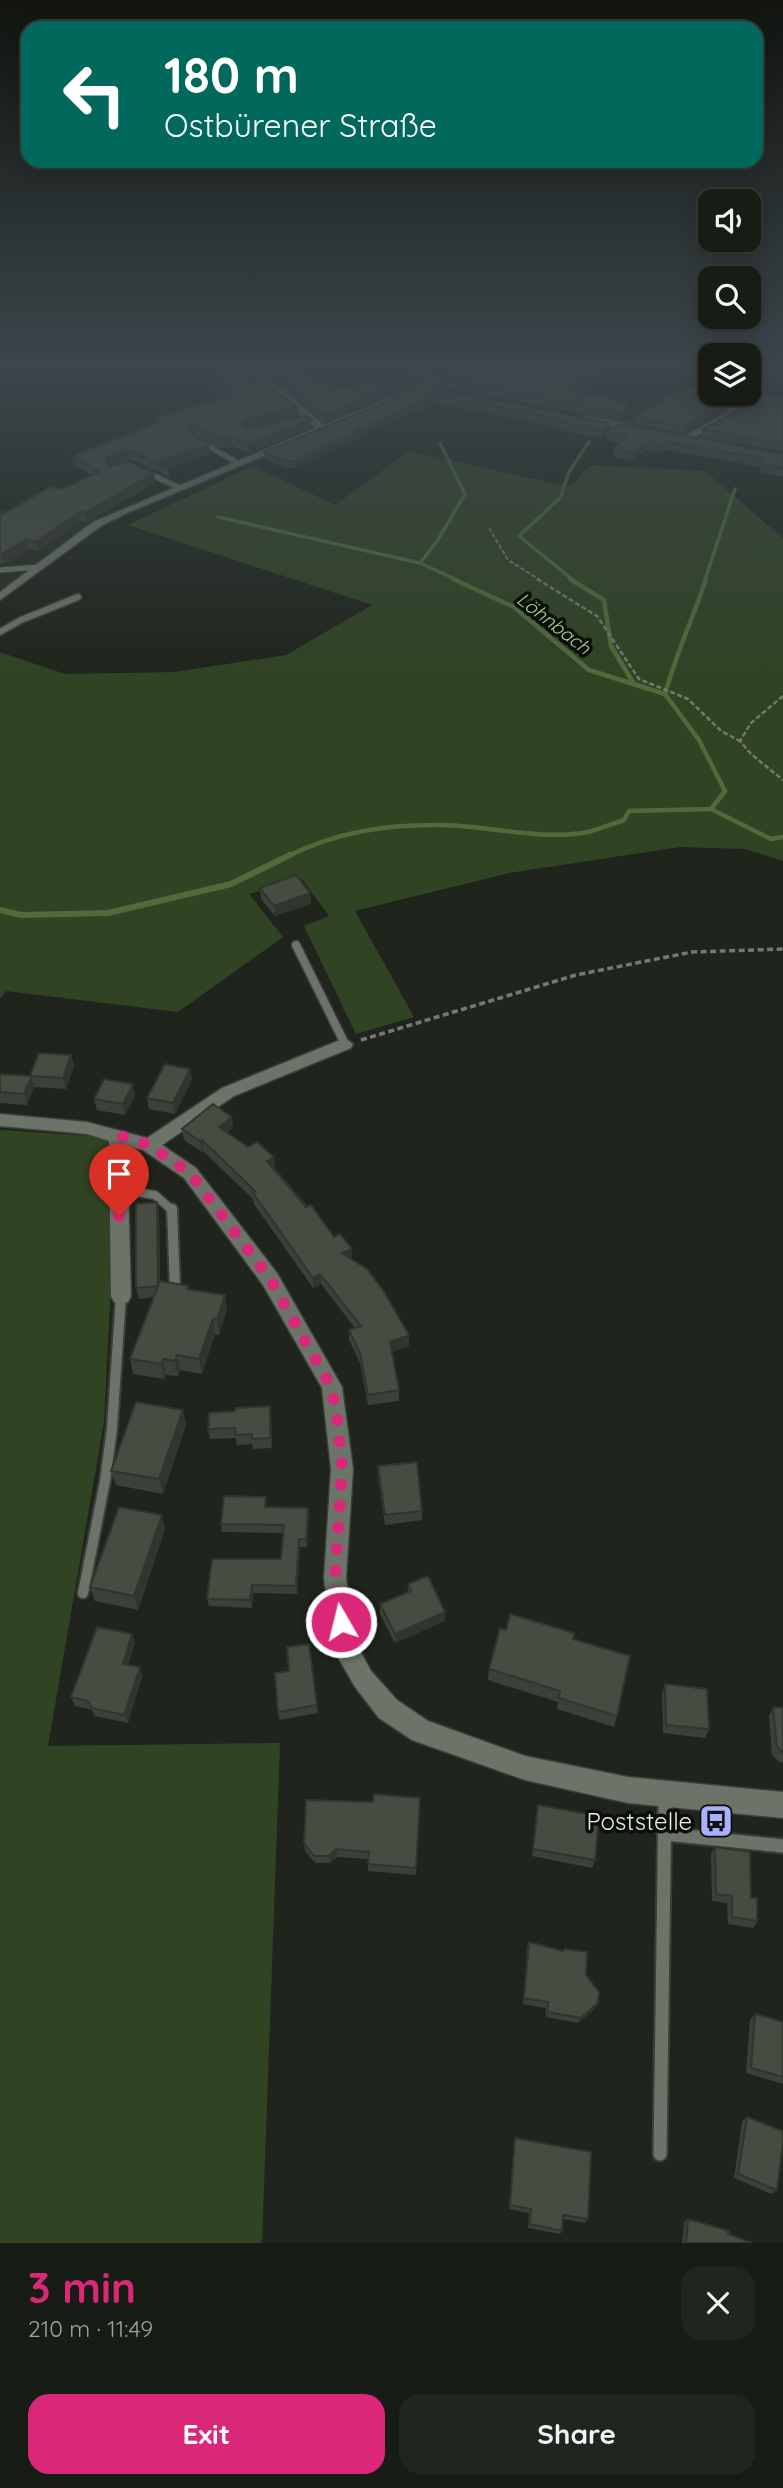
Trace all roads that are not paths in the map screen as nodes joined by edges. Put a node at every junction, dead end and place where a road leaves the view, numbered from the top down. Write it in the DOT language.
graph roads {
  1 [pos="226,468"];
  2 [pos="141,470"];
  3 [pos="178,487"];
  4 [pos="40,567"];
  5 [pos="0,570"];
  6 [pos="0,597"];
  7 [pos="78,597"];
  8 [pos="0,632"];
  9 [pos="296,945"];
  10 [pos="345,1044"];
  11 [pos="0,1120"];
  12 [pos="118,1135"];
  13 [pos="149,1145"];
  14 [pos="118,1189"];
  15 [pos="174,1289"];
  16 [pos="121,1297"];
  17 [pos="83,1592"];
  18 [pos="665,1795"];
  19 [pos="783,1805"];
  20 [pos="665,1834"];
  21 [pos="783,1846"];
  22 [pos="660,2154"];
  1 -- 3 [label="street"];
  2 -- 3 [label="lane"];
  3 -- 4 [label="street"];
  4 -- 5 [label="lane"];
  4 -- 6 [label="street"];
  7 -- 8 [label="lane"];
  9 -- 10 [label="lane"];
  10 -- 13 [label="street"];
  11 -- 12 [label="street"];
  12 -- 13 [label="street"];
  12 -- 14 [label="street"];
  13 -- 18 [label="street"];
  14 -- 15 [label="lane"];
  14 -- 16 [label="street"];
  16 -- 17 [label="lane"];
  18 -- 19 [label="street"];
  18 -- 20 [label="lane"];
  20 -- 21 [label="lane"];
  20 -- 22 [label="lane"];
}
